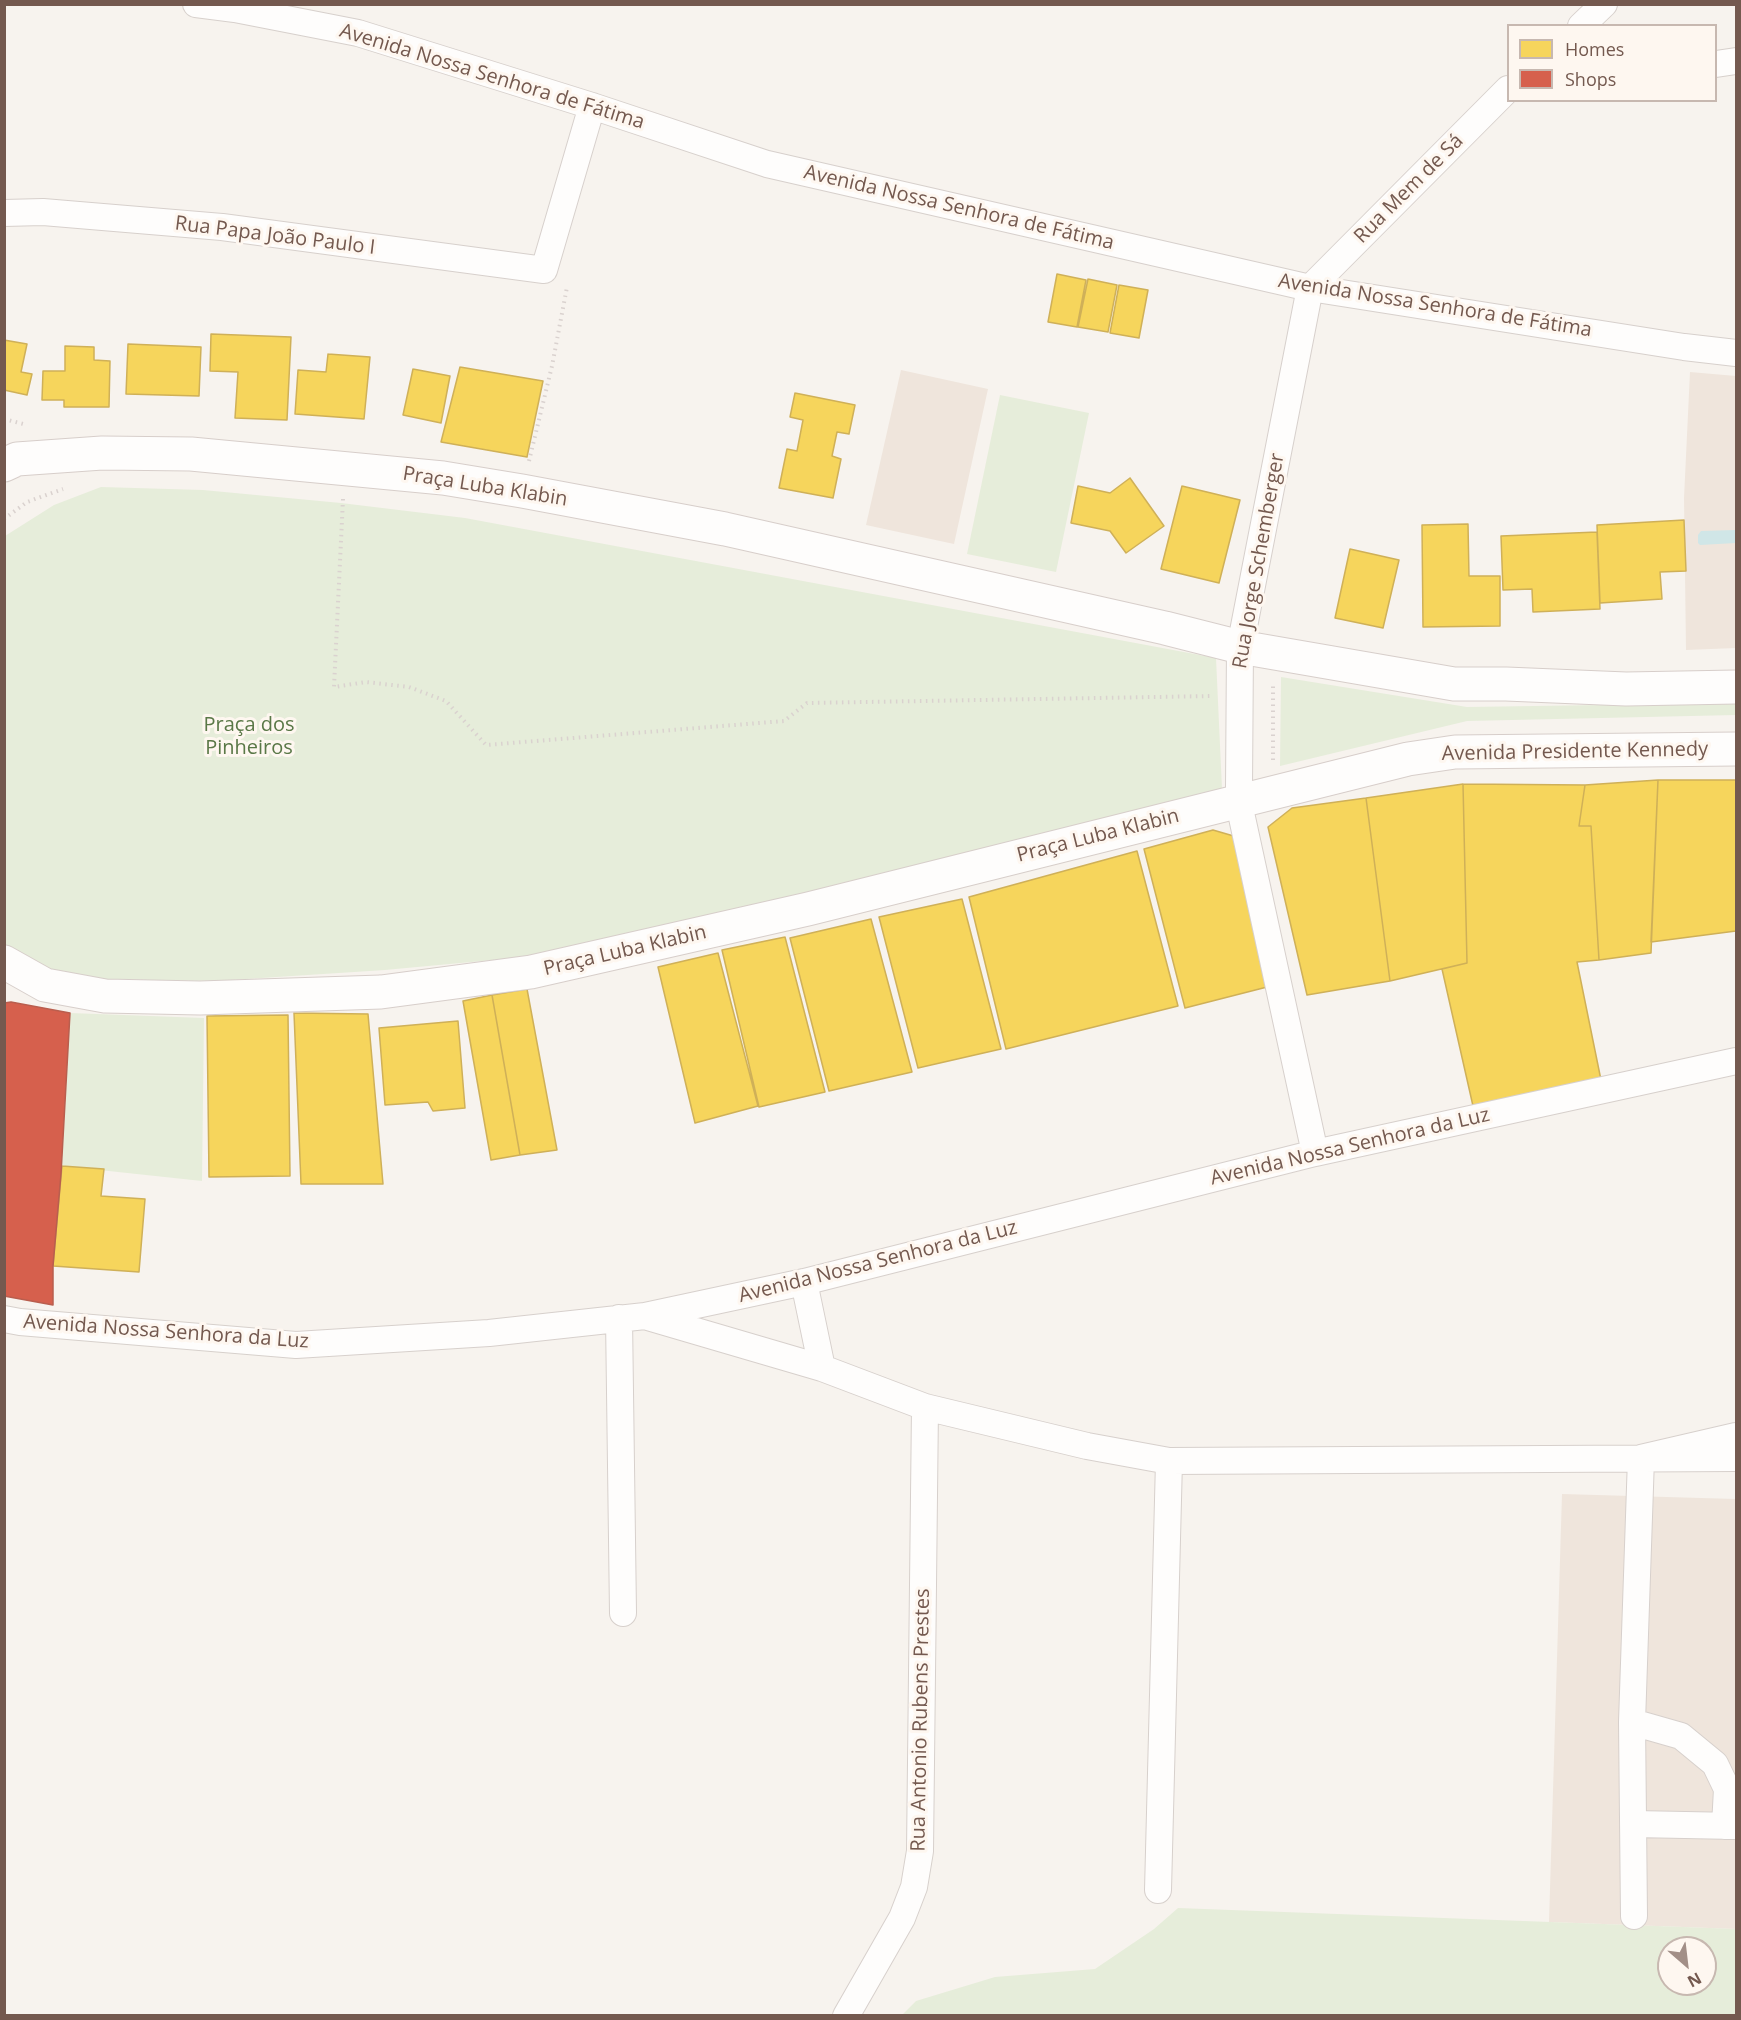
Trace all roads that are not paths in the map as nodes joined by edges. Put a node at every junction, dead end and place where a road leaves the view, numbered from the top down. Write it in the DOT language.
graph roads {
  1 [pos="196,4"];
  2 [pos="1604,4"];
  3 [pos="1583,24"];
  4 [pos="1737,61"];
  5 [pos="1717,64"];
  6 [pos="1506,93"];
  7 [pos="592,106"];
  8 [pos="4,213"];
  9 [pos="1310,288"];
  10 [pos="1737,353"];
  11 [pos="4,465"];
  12 [pos="1240,647"];
  13 [pos="1737,687"];
  14 [pos="1737,749"];
  15 [pos="1239,801"];
  16 [pos="4,962"];
  17 [pos="1737,1061"];
  18 [pos="1315,1153"];
  19 [pos="804,1282"];
  20 [pos="645,1316"];
  21 [pos="4,1318"];
  22 [pos="619,1318"];
  23 [pos="822,1368"];
  24 [pos="925,1407"];
  25 [pos="1737,1436"];
  26 [pos="1641,1458"];
  27 [pos="1737,1458"];
  28 [pos="1169,1461"];
  29 [pos="624,1613"];
  30 [pos="1632,1722"];
  31 [pos="1634,1824"];
  32 [pos="1731,1826"];
  33 [pos="1158,1890"];
  34 [pos="1634,1916"];
  35 [pos="846,2016"];
  1 -- 7 [label="street, Avenida Nossa Senhora de Fátima"];
  2 -- 3 [label="street"];
  4 -- 5 [label="street"];
  6 -- 9 [label="street, Rua Mem de Sá"];
  7 -- 8 [label="street, Rua Papa João Paulo I"];
  7 -- 9 [label="street, Avenida Nossa Senhora de Fátima"];
  9 -- 10 [label="street, Avenida Nossa Senhora de Fátima"];
  9 -- 12 [label="street, Rua Jorge Schemberger"];
  11 -- 12 [label="main road, Praça Luba Klabin"];
  12 -- 13 [label="main road"];
  12 -- 15 [label="street, Rua Jorge Schemberger"];
  14 -- 15 [label="main road, Avenida Presidente Kennedy"];
  15 -- 16 [label="main road, Praça Luba Klabin"];
  15 -- 18 [label="street, Rua Jorge Schemberger"];
  17 -- 18 [label="street, Avenida Nossa Senhora da Luz"];
  18 -- 19 [label="street, Avenida Nossa Senhora da Luz"];
  19 -- 20 [label="street, Avenida Nossa Senhora da Luz"];
  19 -- 23 [label="street"];
  20 -- 22 [label="street, Avenida Nossa Senhora da Luz"];
  20 -- 23 [label="street"];
  21 -- 22 [label="street, Avenida Nossa Senhora da Luz"];
  22 -- 29 [label="street"];
  23 -- 24 [label="street"];
  24 -- 28 [label="street"];
  24 -- 35 [label="street, Rua Antonio Rubens Prestes"];
  25 -- 26 [label="street"];
  26 -- 27 [label="street"];
  26 -- 28 [label="street"];
  26 -- 30 [label="street"];
  28 -- 33 [label="street"];
  30 -- 31 [label="street"];
  30 -- 32 [label="street"];
  31 -- 32 [label="street"];
  31 -- 34 [label="street"];
}
